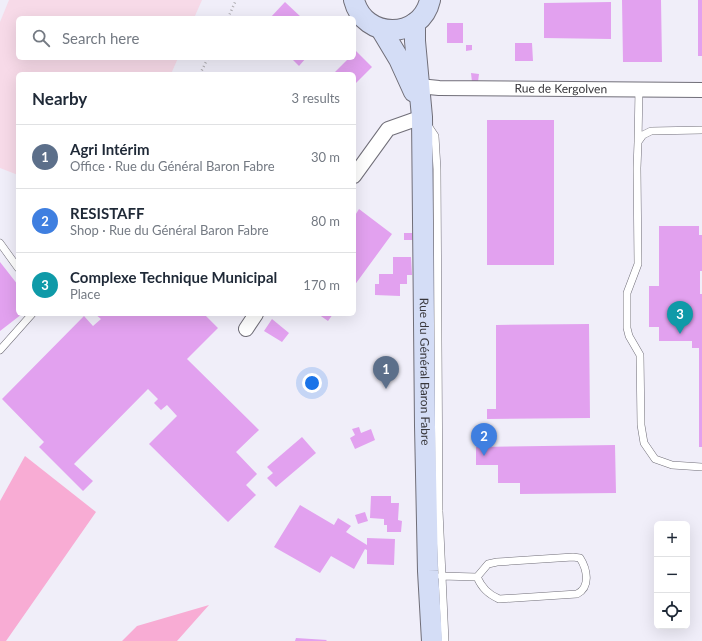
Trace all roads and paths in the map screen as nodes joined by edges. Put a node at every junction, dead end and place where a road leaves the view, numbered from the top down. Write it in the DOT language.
graph roads {
  1 [pos="236,0"];
  2 [pos="354,0"];
  3 [pos="430,0"];
  4 [pos="229,16"];
  5 [pos="415,23"];
  6 [pos="381,29"];
  7 [pos="207,60"];
  8 [pos="201,72"];
  9 [pos="639,89"];
  10 [pos="702,90"];
  11 [pos="421,102"];
  12 [pos="702,130"];
  13 [pos="638,142"];
  14 [pos="356,173"];
  15 [pos="0,243"];
  16 [pos="16,265"];
  17 [pos="30,316"];
  18 [pos="255,316"];
  19 [pos="246,329"];
  20 [pos="0,350"];
  21 [pos="702,467"];
  22 [pos="441,576"];
  23 [pos="477,578"];
  24 [pos="432,641"];
  25 [pos="445,641"];
  1 -- 4 [label="path"];
  2 -- 6 [label="main road"];
  3 -- 5 [label="main road"];
  5 -- 6 [label="main road"];
  5 -- 11 [label="main road, Rue du Général Baron Fabre"];
  6 -- 11 [label="main road, Rue du Général Baron Fabre"];
  7 -- 8 [label="path"];
  9 -- 10 [label="street, Rue de Kergolven"];
  9 -- 11 [label="street, Rue de Kergolven"];
  9 -- 13 [label="lane"];
  11 -- 14 [label="street"];
  11 -- 22 [label="lane"];
  11 -- 24 [label="main road, Rue du Général Baron Fabre"];
  12 -- 13 [label="lane"];
  13 -- 21 [label="lane"];
  15 -- 16 [label="lane"];
  17 -- 20 [label="lane"];
  18 -- 19 [label="street"];
  22 -- 23 [label="lane"];
  22 -- 25 [label="lane"];
  23 -- 23 [label="lane"];
}
